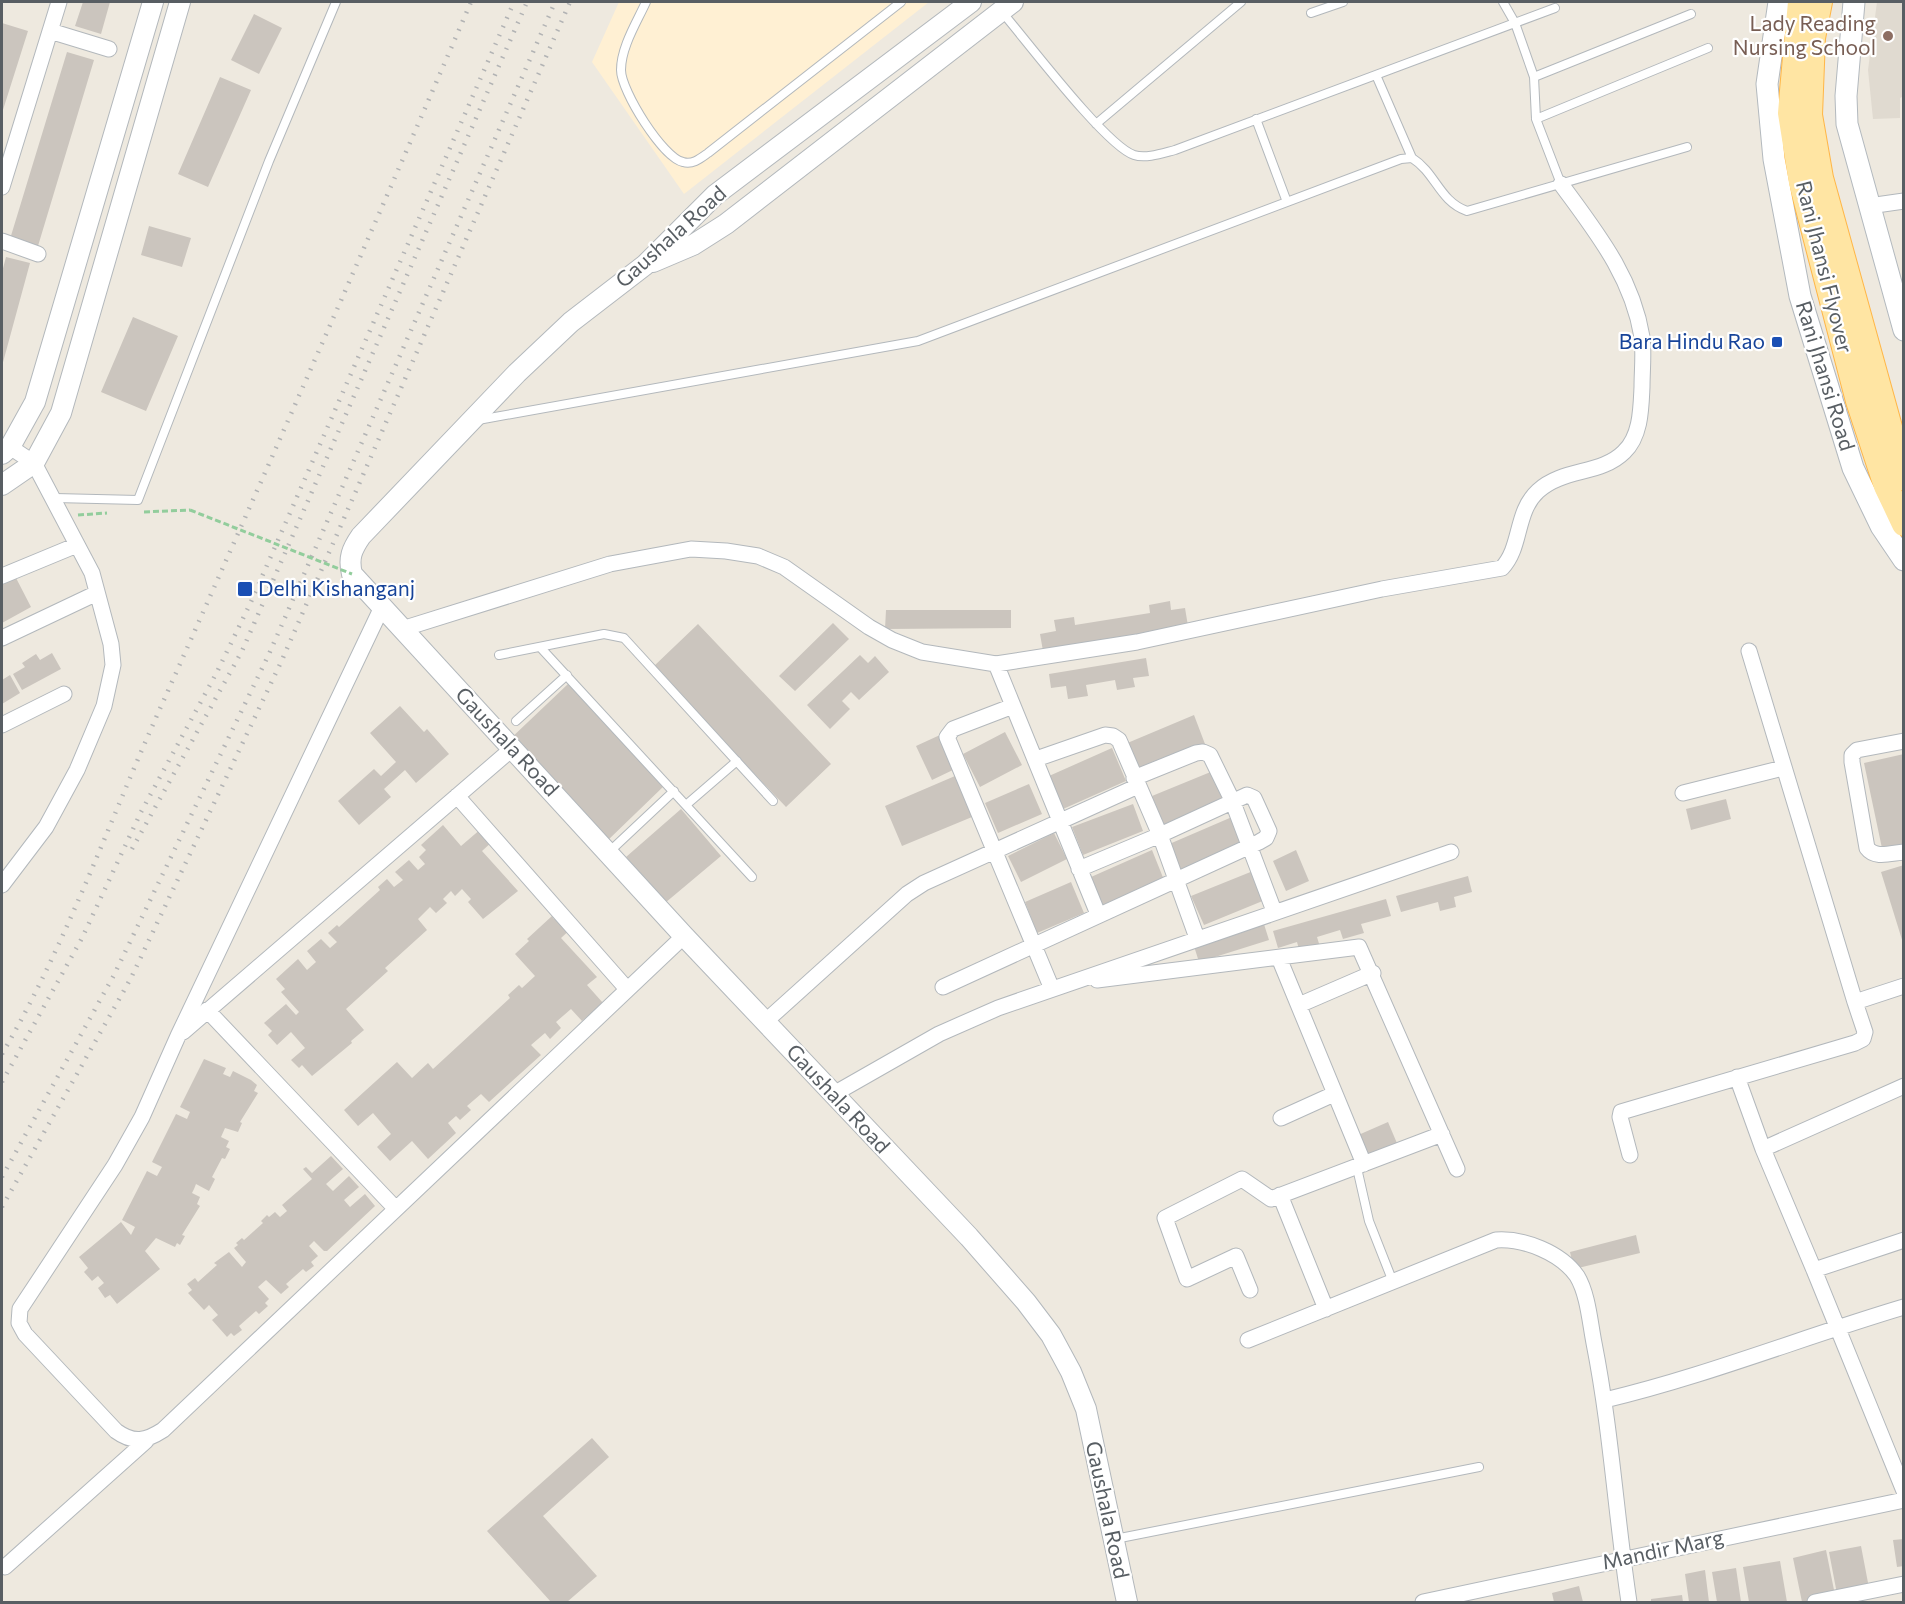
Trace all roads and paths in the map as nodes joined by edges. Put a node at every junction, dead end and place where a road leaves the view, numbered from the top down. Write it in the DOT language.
graph roads {
  1 [pos="59,2"];
  2 [pos="153,2"];
  3 [pos="180,2"];
  4 [pos="336,2"];
  5 [pos="646,2"];
  6 [pos="901,2"];
  7 [pos="971,2"];
  8 [pos="1240,2"];
  9 [pos="1343,2"];
  10 [pos="1503,2"];
  11 [pos="1779,2"];
  12 [pos="1800,2"];
  13 [pos="1820,2"];
  14 [pos="1854,2"];
  15 [pos="1007,6"];
  16 [pos="1555,8"];
  17 [pos="1311,13"];
  18 [pos="1691,14"];
  19 [pos="1515,22"];
  20 [pos="50,31"];
  21 [pos="109,48"];
  22 [pos="1708,48"];
  23 [pos="1376,75"];
  24 [pos="1534,77"];
  25 [pos="1536,119"];
  26 [pos="1256,120"];
  27 [pos="1096,124"];
  28 [pos="1687,147"];
  29 [pos="1412,158"];
  30 [pos="1561,184"];
  31 [pos="2,187"];
  32 [pos="1904,201"];
  33 [pos="1287,202"];
  34 [pos="1869,206"];
  35 [pos="2,241"];
  36 [pos="38,254"];
  37 [pos="645,265"];
  38 [pos="1904,330"];
  39 [pos="469,422"];
  40 [pos="6,451"];
  41 [pos="34,463"];
  42 [pos="1895,482"];
  43 [pos="2,485"];
  44 [pos="55,498"];
  45 [pos="190,510"];
  46 [pos="1904,524"];
  47 [pos="77,545"];
  48 [pos="1904,560"];
  49 [pos="352,574"];
  50 [pos="2,576"];
  51 [pos="97,593"];
  52 [pos="382,607"];
  53 [pos="402,629"];
  54 [pos="2,638"];
  55 [pos="540,646"];
  56 [pos="1749,651"];
  57 [pos="500,655"];
  58 [pos="996,664"];
  59 [pos="567,675"];
  60 [pos="64,694"];
  61 [pos="1014,706"];
  62 [pos="516,721"];
  63 [pos="2,725"];
  64 [pos="1904,741"];
  65 [pos="513,748"];
  66 [pos="1036,759"];
  67 [pos="737,761"];
  68 [pos="1784,768"];
  69 [pos="1136,782"];
  70 [pos="674,791"];
  71 [pos="1683,793"];
  72 [pos="457,796"];
  73 [pos="773,801"];
  74 [pos="1232,801"];
  75 [pos="686,805"];
  76 [pos="1059,821"];
  77 [pos="1160,836"];
  78 [pos="1249,847"];
  79 [pos="993,850"];
  80 [pos="1451,852"];
  81 [pos="1904,852"];
  82 [pos="608,853"];
  83 [pos="1079,869"];
  84 [pos="752,877"];
  85 [pos="1176,880"];
  86 [pos="2,885"];
  87 [pos="1274,911"];
  88 [pos="1098,914"];
  89 [pos="684,936"];
  90 [pos="1197,938"];
  91 [pos="1032,945"];
  92 [pos="1279,958"];
  93 [pos="1373,973"];
  94 [pos="1070,983"];
  95 [pos="1904,986"];
  96 [pos="943,987"];
  97 [pos="627,989"];
  98 [pos="1052,989"];
  99 [pos="1855,1002"];
  100 [pos="1299,1005"];
  101 [pos="207,1010"];
  102 [pos="766,1021"];
  103 [pos="178,1036"];
  104 [pos="1737,1077"];
  105 [pos="1904,1086"];
  106 [pos="1334,1094"];
  107 [pos="832,1095"];
  108 [pos="1281,1118"];
  109 [pos="1442,1134"];
  110 [pos="1763,1149"];
  111 [pos="1630,1155"];
  112 [pos="1361,1166"];
  113 [pos="1457,1169"];
  114 [pos="1280,1196"];
  115 [pos="396,1209"];
  116 [pos="1904,1240"];
  117 [pos="1814,1270"];
  118 [pos="1393,1282"];
  119 [pos="1250,1290"];
  120 [pos="1904,1307"];
  121 [pos="1326,1309"];
  122 [pos="1837,1327"];
  123 [pos="1248,1340"];
  124 [pos="1605,1400"];
  125 [pos="146,1441"];
  126 [pos="1479,1467"];
  127 [pos="1904,1491"];
  128 [pos="1904,1500"];
  129 [pos="1113,1539"];
  130 [pos="1622,1558"];
  131 [pos="5,1567"];
  132 [pos="1904,1584"];
  133 [pos="1127,1602"];
  134 [pos="1423,1602"];
  135 [pos="1629,1602"];
  136 [pos="1815,1602"];
  1 -- 20 [label="street"];
  2 -- 40 [label="street"];
  3 -- 41 [label="street"];
  4 -- 44 [label="lane"];
  5 -- 6 [label="lane"];
  7 -- 37 [label="street, Gaushala Road"];
  8 -- 27 [label="lane"];
  9 -- 17 [label="lane"];
  10 -- 19 [label="lane"];
  11 -- 48 [label="main road, Rani Jhansi Road"];
  12 -- 42 [label="main road, Rani Jhansi Flyover"];
  13 -- 42 [label="main road, Rani Jhansi Flyover"];
  14 -- 34 [label="main road"];
  15 -- 27 [label="lane"];
  15 -- 37 [label="street"];
  16 -- 19 [label="lane"];
  18 -- 24 [label="lane"];
  19 -- 23 [label="lane"];
  19 -- 24 [label="lane"];
  20 -- 21 [label="street"];
  20 -- 31 [label="street"];
  22 -- 25 [label="lane"];
  23 -- 26 [label="lane"];
  23 -- 29 [label="lane"];
  24 -- 25 [label="lane"];
  25 -- 30 [label="lane"];
  26 -- 27 [label="lane"];
  26 -- 33 [label="lane"];
  28 -- 30 [label="lane"];
  29 -- 30 [label="lane"];
  29 -- 33 [label="lane"];
  30 -- 58 [label="street"];
  32 -- 34 [label="street"];
  33 -- 39 [label="lane"];
  34 -- 38 [label="main road"];
  35 -- 36 [label="street"];
  37 -- 39 [label="street, Gaushala Road"];
  39 -- 49 [label="street, Gaushala Road"];
  40 -- 41 [label="street"];
  41 -- 43 [label="street"];
  41 -- 44 [label="street"];
  42 -- 46 [label="main road, Rani Jhansi Flyover"];
  44 -- 47 [label="street"];
  45 -- 49 [label="path, bridge"];
  47 -- 50 [label="street"];
  47 -- 51 [label="street"];
  49 -- 52 [label="street, Gaushala Road"];
  51 -- 54 [label="street"];
  51 -- 86 [label="street"];
  52 -- 53 [label="street, Gaushala Road"];
  52 -- 103 [label="street"];
  53 -- 58 [label="street"];
  53 -- 65 [label="street, Gaushala Road"];
  55 -- 57 [label="lane"];
  55 -- 59 [label="lane"];
  55 -- 67 [label="lane"];
  56 -- 68 [label="street"];
  58 -- 61 [label="street"];
  59 -- 62 [label="lane"];
  59 -- 70 [label="lane"];
  60 -- 63 [label="street"];
  61 -- 66 [label="street"];
  61 -- 79 [label="street"];
  64 -- 81 [label="street"];
  65 -- 72 [label="street"];
  65 -- 82 [label="street, Gaushala Road"];
  66 -- 69 [label="street"];
  66 -- 76 [label="street"];
  67 -- 73 [label="lane"];
  67 -- 75 [label="lane"];
  68 -- 71 [label="street"];
  68 -- 99 [label="street"];
  69 -- 74 [label="street"];
  69 -- 76 [label="street"];
  69 -- 77 [label="street"];
  70 -- 75 [label="lane"];
  70 -- 82 [label="lane"];
  72 -- 97 [label="street"];
  72 -- 101 [label="street"];
  74 -- 77 [label="street"];
  74 -- 78 [label="street"];
  74 -- 78 [label="street"];
  75 -- 84 [label="lane"];
  76 -- 79 [label="street"];
  76 -- 83 [label="street"];
  77 -- 83 [label="street"];
  77 -- 85 [label="street"];
  78 -- 85 [label="street"];
  78 -- 87 [label="street"];
  79 -- 91 [label="street"];
  79 -- 102 [label="street"];
  80 -- 87 [label="street"];
  82 -- 89 [label="street, Gaushala Road"];
  83 -- 88 [label="street"];
  85 -- 88 [label="street"];
  85 -- 90 [label="street"];
  87 -- 90 [label="street"];
  88 -- 91 [label="street"];
  89 -- 97 [label="street"];
  89 -- 102 [label="street, Gaushala Road"];
  90 -- 94 [label="street"];
  91 -- 96 [label="street"];
  91 -- 98 [label="street"];
  92 -- 93 [label="street"];
  92 -- 94 [label="street"];
  92 -- 100 [label="street"];
  93 -- 100 [label="street"];
  93 -- 109 [label="street"];
  94 -- 98 [label="street"];
  95 -- 99 [label="street"];
  97 -- 115 [label="street"];
  98 -- 107 [label="street"];
  99 -- 104 [label="street"];
  100 -- 106 [label="street"];
  101 -- 103 [label="street"];
  101 -- 115 [label="street"];
  102 -- 107 [label="street, Gaushala Road"];
  103 -- 125 [label="street"];
  104 -- 110 [label="street"];
  104 -- 111 [label="street"];
  105 -- 110 [label="street"];
  106 -- 108 [label="street"];
  106 -- 112 [label="street"];
  107 -- 129 [label="street, Gaushala Road"];
  109 -- 112 [label="street"];
  109 -- 113 [label="street"];
  110 -- 117 [label="street"];
  112 -- 114 [label="street"];
  112 -- 118 [label="lane"];
  114 -- 119 [label="street"];
  114 -- 121 [label="street"];
  115 -- 125 [label="street"];
  116 -- 117 [label="street"];
  117 -- 122 [label="street"];
  118 -- 121 [label="street"];
  118 -- 124 [label="street"];
  120 -- 122 [label="street"];
  121 -- 123 [label="street"];
  122 -- 124 [label="street"];
  122 -- 127 [label="street"];
  124 -- 130 [label="street"];
  125 -- 131 [label="street"];
  126 -- 129 [label="lane"];
  128 -- 130 [label="street, Mandir Marg"];
  129 -- 133 [label="street, Gaushala Road"];
  130 -- 134 [label="street, Mandir Marg"];
  130 -- 135 [label="street"];
  132 -- 136 [label="street"];
}
